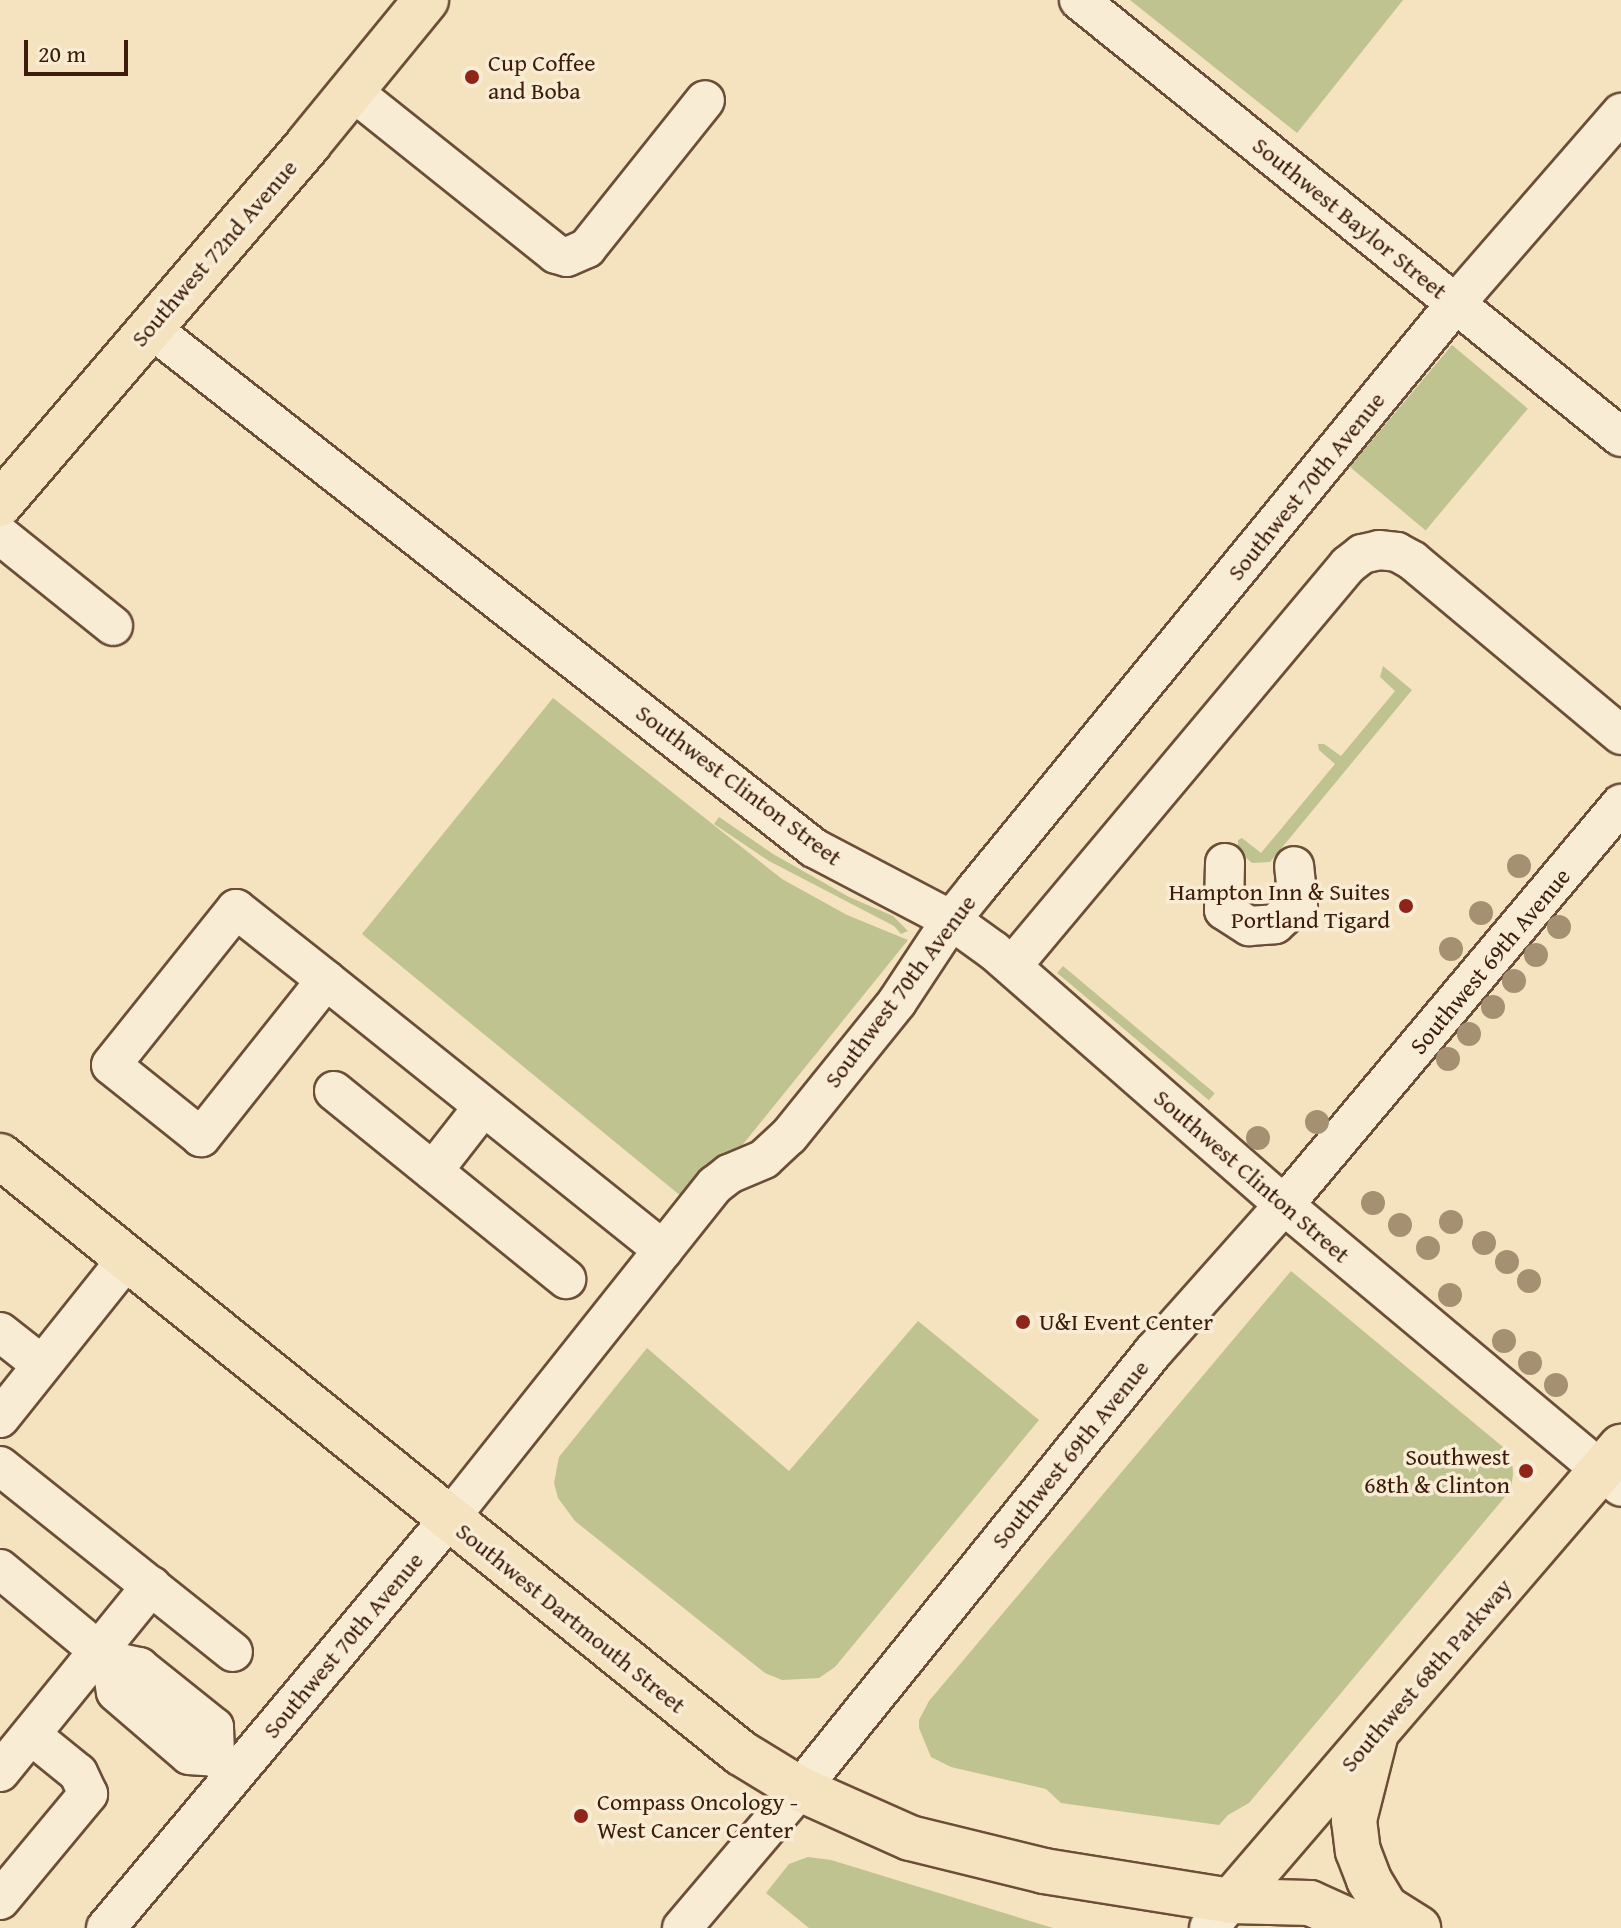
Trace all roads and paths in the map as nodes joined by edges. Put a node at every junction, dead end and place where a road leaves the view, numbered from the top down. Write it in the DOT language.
graph roads {
  1 [pos="426,0"];
  2 [pos="1079,0"];
  3 [pos="352,91"];
  4 [pos="705,100"];
  5 [pos="1621,113"];
  6 [pos="1456,303"];
  7 [pos="149,327"];
  8 [pos="1621,437"];
  9 [pos="0,504"];
  10 [pos="0,535"];
  11 [pos="113,626"];
  12 [pos="1621,735"];
  13 [pos="1621,804"];
  14 [pos="1225,863"];
  15 [pos="1294,866"];
  16 [pos="951,920"];
  17 [pos="1012,966"];
  18 [pos="326,980"];
  19 [pos="334,1091"];
  20 [pos="483,1107"];
  21 [pos="0,1156"];
  22 [pos="433,1171"];
  23 [pos="1284,1205"];
  24 [pos="663,1250"];
  25 [pos="127,1259"];
  26 [pos="566,1279"];
  27 [pos="0,1332"];
  28 [pos="42,1365"];
  29 [pos="0,1418"];
  30 [pos="0,1466"];
  31 [pos="1614,1469"];
  32 [pos="449,1519"];
  33 [pos="0,1569"];
  34 [pos="151,1586"];
  35 [pos="233,1652"];
  36 [pos="106,1656"];
  37 [pos="31,1735"];
  38 [pos="1375,1737"];
  39 [pos="225,1765"];
  40 [pos="0,1772"];
  41 [pos="800,1789"];
  42 [pos="0,1900"];
  43 [pos="1220,1915"];
  44 [pos="106,1928"];
  45 [pos="682,1928"];
  46 [pos="1285,1928"];
  47 [pos="1365,1928"];
  48 [pos="1418,1928"];
  1 -- 3 [label="main road, Southwest 72nd Avenue"];
  2 -- 6 [label="street, Southwest Baylor Street"];
  3 -- 4 [label="street"];
  3 -- 7 [label="main road, Southwest 72nd Avenue"];
  5 -- 6 [label="street, Southwest 70th Avenue"];
  6 -- 8 [label="street, Southwest Baylor Street"];
  6 -- 16 [label="street, Southwest 70th Avenue"];
  7 -- 9 [label="main road, Southwest 72nd Avenue"];
  7 -- 16 [label="street, Southwest Clinton Street"];
  10 -- 11 [label="street"];
  12 -- 17 [label="street"];
  13 -- 23 [label="street, Southwest 69th Avenue"];
  14 -- 15 [label="street"];
  16 -- 17 [label="street, Southwest Clinton Street"];
  16 -- 24 [label="street, Southwest 70th Avenue"];
  17 -- 23 [label="street, Southwest Clinton Street"];
  18 -- 18 [label="street"];
  18 -- 20 [label="street"];
  19 -- 22 [label="street"];
  20 -- 22 [label="street"];
  20 -- 24 [label="street"];
  21 -- 25 [label="main road, Southwest Dartmouth Street"];
  22 -- 26 [label="street"];
  23 -- 31 [label="street, Southwest Clinton Street"];
  23 -- 41 [label="street, Southwest 69th Avenue"];
  24 -- 32 [label="street, Southwest 70th Avenue"];
  25 -- 28 [label="street"];
  25 -- 32 [label="main road, Southwest Dartmouth Street"];
  27 -- 28 [label="street"];
  28 -- 29 [label="street"];
  30 -- 34 [label="street"];
  31 -- 38 [label="main road, Southwest 68th Parkway"];
  32 -- 39 [label="street, Southwest 70th Avenue"];
  32 -- 41 [label="main road, Southwest Dartmouth Street"];
  33 -- 36 [label="street"];
  34 -- 35 [label="street"];
  34 -- 36 [label="street"];
  36 -- 37 [label="street"];
  36 -- 39 [label="street"];
  37 -- 40 [label="street"];
  37 -- 42 [label="street"];
  38 -- 43 [label="main road, Southwest 68th Parkway"];
  38 -- 48 [label="main road"];
  39 -- 44 [label="street, Southwest 70th Avenue"];
  41 -- 43 [label="main road, Southwest Dartmouth Street"];
  41 -- 45 [label="street, Southwest 69th Avenue"];
  43 -- 46 [label="main road"];
  43 -- 47 [label="main road"];
}
